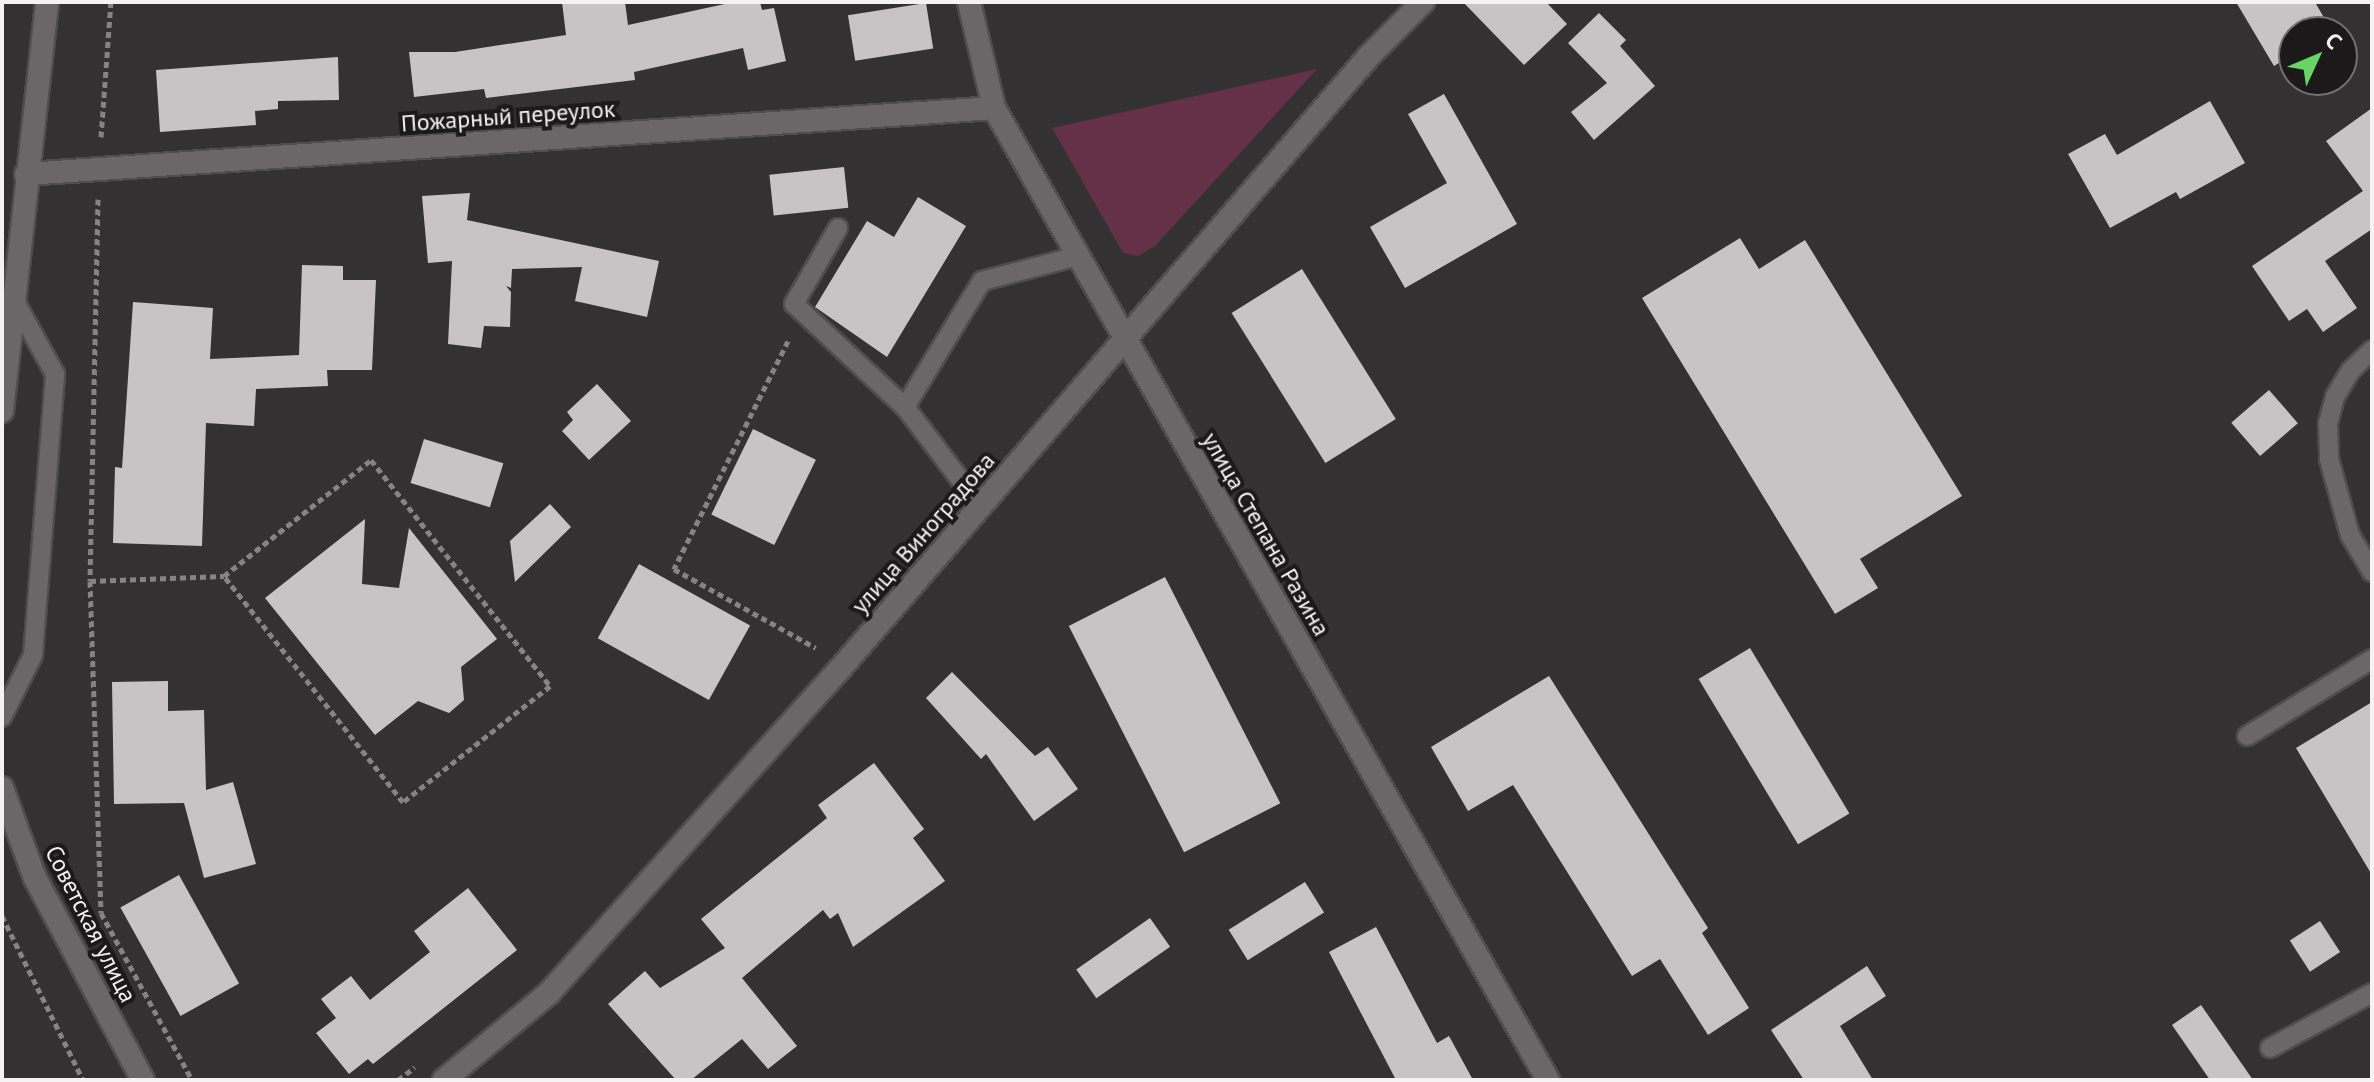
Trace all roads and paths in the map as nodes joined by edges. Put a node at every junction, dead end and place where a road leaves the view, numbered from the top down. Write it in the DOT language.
graph roads {
  1 [pos="47,2"];
  2 [pos="111,2"];
  3 [pos="969,2"];
  4 [pos="1423,2"];
  5 [pos="994,108"];
  6 [pos="99,170"];
  7 [pos="26,174"];
  8 [pos="838,228"];
  9 [pos="1078,256"];
  10 [pos="13,298"];
  11 [pos="791,336"];
  12 [pos="1126,340"];
  13 [pos="2372,350"];
  14 [pos="905,407"];
  15 [pos="2,411"];
  16 [pos="981,507"];
  17 [pos="2372,572"];
  18 [pos="224,576"];
  19 [pos="90,581"];
  20 [pos="819,650"];
  21 [pos="2372,659"];
  22 [pos="2,717"];
  23 [pos="2247,736"];
  24 [pos="2,788"];
  25 [pos="2,916"];
  26 [pos="2372,993"];
  27 [pos="2270,1048"];
  28 [pos="83,1080"];
  29 [pos="143,1080"];
  30 [pos="192,1080"];
  31 [pos="444,1080"];
  32 [pos="1548,1080"];
  1 -- 7 [label="street"];
  2 -- 6 [label="path"];
  3 -- 5 [label="street, улица Степана Разина"];
  4 -- 12 [label="street, улица Виноградова"];
  5 -- 6 [label="street, Пожарный переулок"];
  5 -- 9 [label="street, улица Степана Разина"];
  6 -- 7 [label="street, Пожарный переулок"];
  6 -- 19 [label="path"];
  7 -- 10 [label="street"];
  8 -- 14 [label="lane"];
  9 -- 12 [label="street, улица Степана Разина"];
  9 -- 14 [label="lane"];
  10 -- 15 [label="street"];
  10 -- 22 [label="lane"];
  11 -- 20 [label="path"];
  12 -- 16 [label="street, улица Виноградова"];
  12 -- 32 [label="street, улица Степана Разина"];
  13 -- 17 [label="lane"];
  14 -- 16 [label="lane"];
  16 -- 31 [label="street, улица Виноградова"];
  18 -- 18 [label="path"];
  18 -- 19 [label="path"];
  19 -- 30 [label="path"];
  21 -- 23 [label="lane"];
  24 -- 29 [label="street, Советская улица"];
  25 -- 28 [label="path"];
  26 -- 27 [label="lane"];
}
